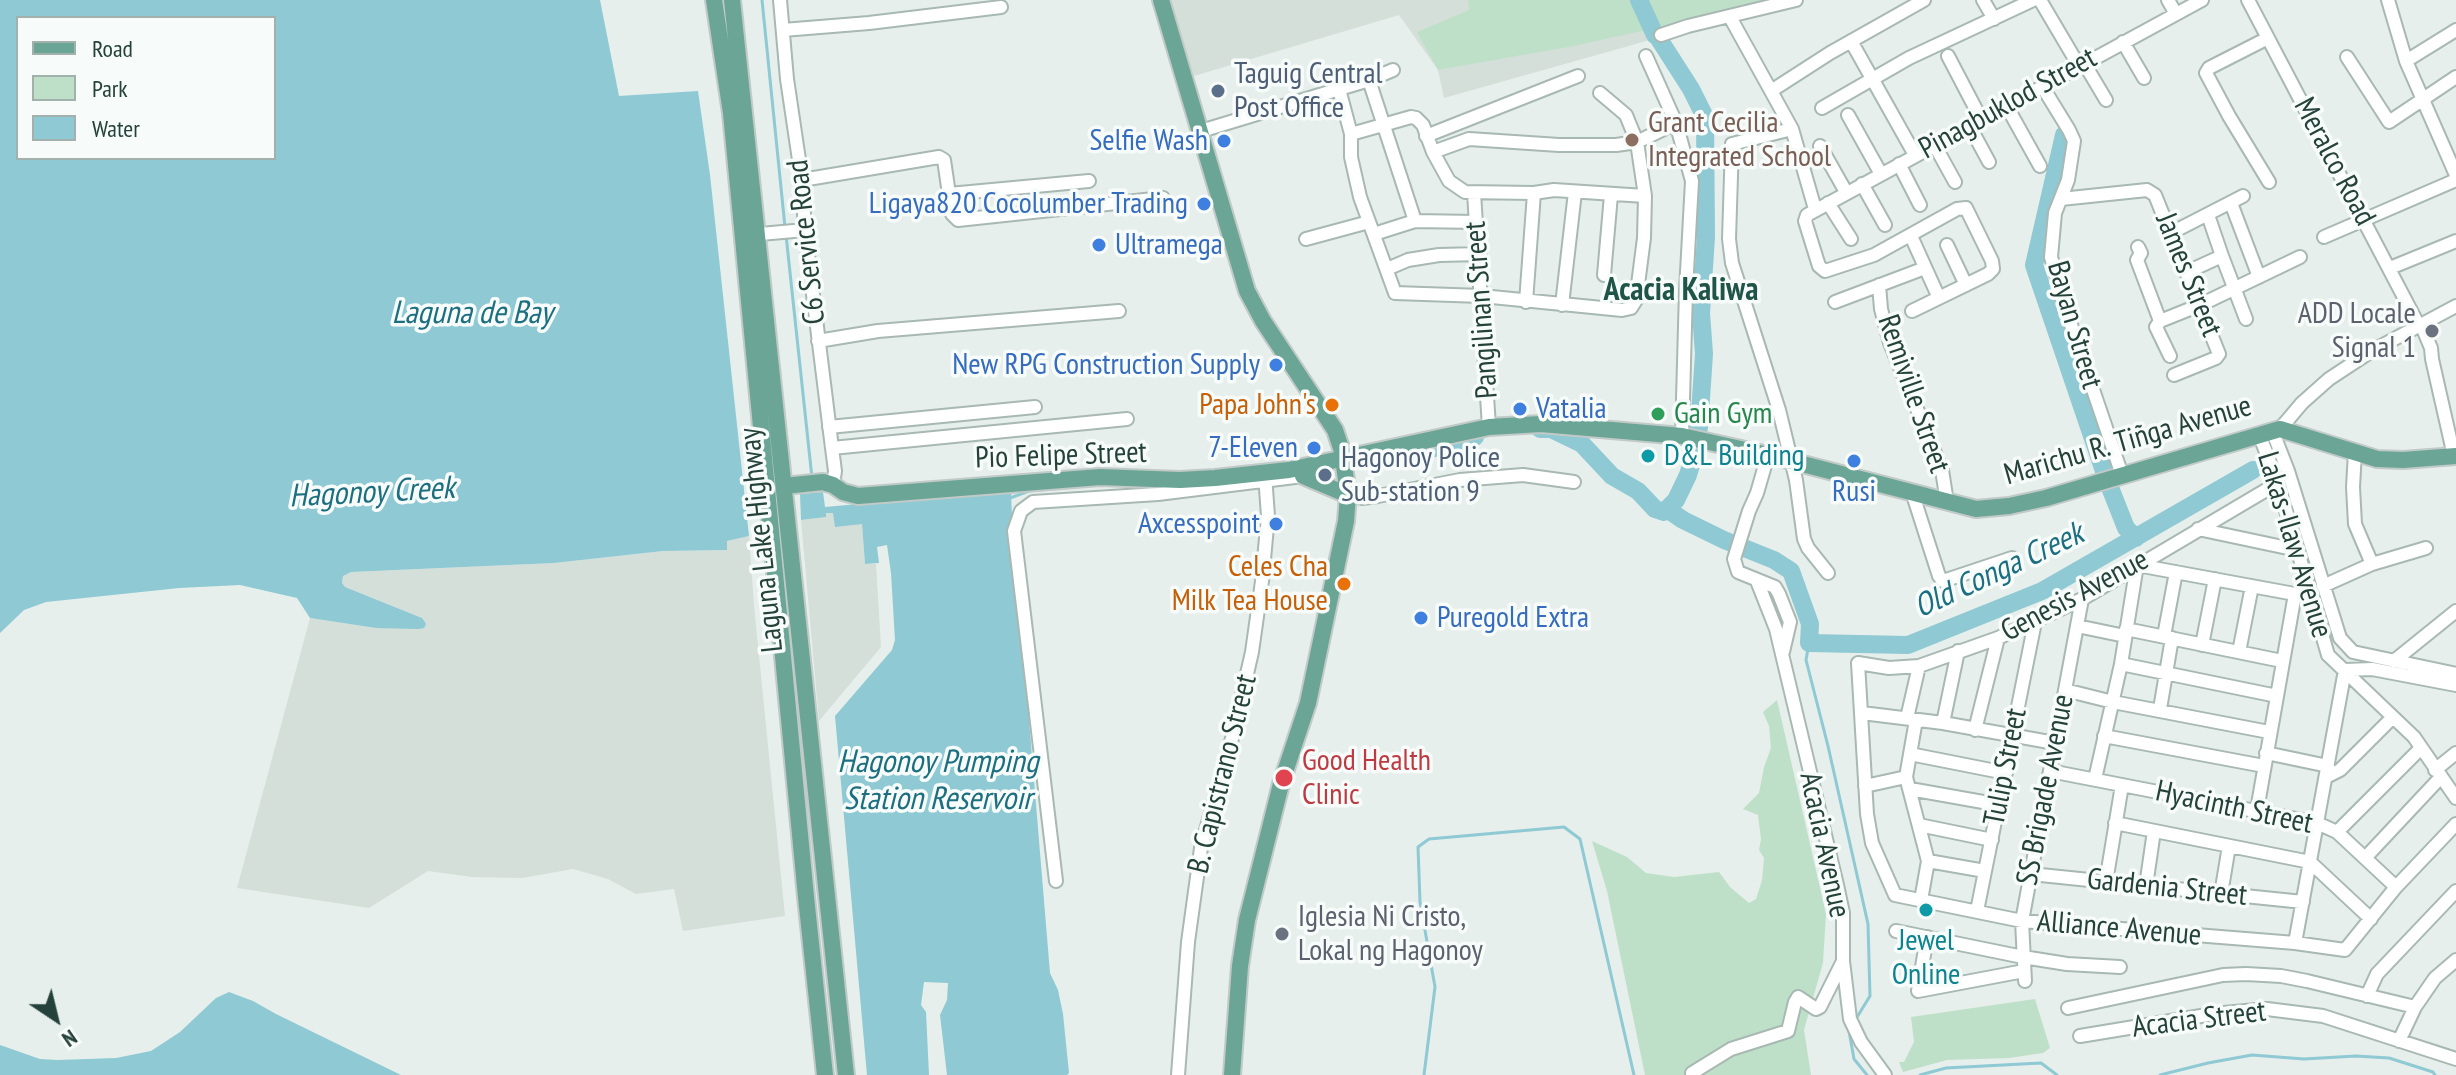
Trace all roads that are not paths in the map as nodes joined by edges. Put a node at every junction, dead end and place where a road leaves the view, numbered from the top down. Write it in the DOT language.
graph roads {
  1 [pos="714,0"];
  2 [pos="732,0"];
  3 [pos="780,0"];
  4 [pos="1161,0"];
  5 [pos="1796,0"];
  6 [pos="1924,0"];
  7 [pos="1983,0"];
  8 [pos="2033,0"];
  9 [pos="2040,0"];
  10 [pos="2168,0"];
  11 [pos="2202,0"];
  12 [pos="2248,0"];
  13 [pos="2392,2"];
  14 [pos="1001,7"];
  15 [pos="2176,14"];
  16 [pos="1730,17"];
  17 [pos="1994,19"];
  18 [pos="783,30"];
  19 [pos="2456,30"];
  20 [pos="1661,35"];
  21 [pos="2268,38"];
  22 [pos="1851,41"];
  23 [pos="2123,42"];
  24 [pos="1646,56"];
  25 [pos="1948,56"];
  26 [pos="2347,57"];
  27 [pos="2406,61"];
  28 [pos="2081,64"];
  29 [pos="1393,70"];
  30 [pos="1578,76"];
  31 [pos="2456,77"];
  32 [pos="2144,78"];
  33 [pos="1872,79"];
  34 [pos="1369,80"];
  35 [pos="2042,86"];
  36 [pos="1339,89"];
  37 [pos="1771,91"];
  38 [pos="1600,93"];
  39 [pos="2423,98"];
  40 [pos="2106,100"];
  41 [pos="2006,105"];
  42 [pos="1822,108"];
  43 [pos="1848,115"];
  44 [pos="1981,119"];
  45 [pos="1676,123"];
  46 [pos="1385,125"];
  47 [pos="1969,125"];
  48 [pos="1792,129"];
  49 [pos="1201,131"];
  50 [pos="1351,134"];
  51 [pos="1426,136"];
  52 [pos="1637,142"];
  53 [pos="1934,144"];
  54 [pos="1820,146"];
  55 [pos="1433,152"];
  56 [pos="2452,153"];
  57 [pos="1915,155"];
  58 [pos="1989,162"];
  59 [pos="1899,164"];
  60 [pos="2040,166"];
  61 [pos="1881,174"];
  62 [pos="2456,178"];
  63 [pos="802,180"];
  64 [pos="1089,181"];
  65 [pos="1955,182"];
  66 [pos="2269,182"];
  67 [pos="1862,184"];
  68 [pos="1575,192"];
  69 [pos="1846,192"];
  70 [pos="1474,193"];
  71 [pos="1534,193"];
  72 [pos="949,194"];
  73 [pos="1611,195"];
  74 [pos="1645,196"];
  75 [pos="2243,196"];
  76 [pos="1163,198"];
  77 [pos="2061,199"];
  78 [pos="1828,203"];
  79 [pos="2231,203"];
  80 [pos="1920,205"];
  81 [pos="1815,209"];
  82 [pos="2208,215"];
  83 [pos="2364,218"];
  84 [pos="1415,221"];
  85 [pos="1476,222"];
  86 [pos="1885,225"];
  87 [pos="1371,228"];
  88 [pos="801,230"];
  89 [pos="2171,233"];
  90 [pos="756,234"];
  91 [pos="1911,236"];
  92 [pos="2324,237"];
  93 [pos="1306,239"];
  94 [pos="1851,239"];
  95 [pos="2456,241"];
  96 [pos="1947,245"];
  97 [pos="2138,247"];
  98 [pos="1480,254"];
  99 [pos="2222,256"];
  100 [pos="2300,257"];
  101 [pos="1925,268"];
  102 [pos="2390,268"];
  103 [pos="1387,269"];
  104 [pos="2187,272"];
  105 [pos="1604,275"];
  106 [pos="2259,277"];
  107 [pos="1879,285"];
  108 [pos="1966,285"];
  109 [pos="2233,289"];
  110 [pos="1482,296"];
  111 [pos="1939,298"];
  112 [pos="1526,302"];
  113 [pos="1835,302"];
  114 [pos="1562,305"];
  115 [pos="2200,305"];
  116 [pos="2456,306"];
  117 [pos="1119,311"];
  118 [pos="1912,311"];
  119 [pos="2246,319"];
  120 [pos="2160,321"];
  121 [pos="2418,326"];
  122 [pos="818,341"];
  123 [pos="2170,356"];
  124 [pos="2174,375"];
  125 [pos="1035,407"];
  126 [pos="1127,419"];
  127 [pos="829,427"];
  128 [pos="1489,427"];
  129 [pos="2270,431"];
  130 [pos="1682,436"];
  131 [pos="1338,438"];
  132 [pos="832,448"];
  133 [pos="1374,452"];
  134 [pos="2355,452"];
  135 [pos="1768,455"];
  136 [pos="2455,456"];
  137 [pos="1791,461"];
  138 [pos="1346,475"];
  139 [pos="2122,475"];
  140 [pos="1303,476"];
  141 [pos="1265,478"];
  142 [pos="1574,482"];
  143 [pos="828,483"];
  144 [pos="2278,483"];
  145 [pos="791,485"];
  146 [pos="1100,487"];
  147 [pos="1912,492"];
  148 [pos="1947,502"];
  149 [pos="2198,529"];
  150 [pos="2426,548"];
  151 [pos="2297,550"];
  152 [pos="2012,558"];
  153 [pos="2372,564"];
  154 [pos="2137,565"];
  155 [pos="2176,572"];
  156 [pos="1828,573"];
  157 [pos="2215,579"];
  158 [pos="2252,586"];
  159 [pos="2323,586"];
  160 [pos="2295,594"];
  161 [pos="2311,597"];
  162 [pos="2082,599"];
  163 [pos="2456,611"];
  164 [pos="2035,622"];
  165 [pos="2077,626"];
  166 [pos="2126,633"];
  167 [pos="2168,637"];
  168 [pos="1998,638"];
  169 [pos="2202,645"];
  170 [pos="1958,651"];
  171 [pos="2239,652"];
  172 [pos="2282,661"];
  173 [pos="2394,661"];
  174 [pos="2121,664"];
  175 [pos="1919,666"];
  176 [pos="2345,670"];
  177 [pos="2456,674"];
  178 [pos="2165,675"];
  179 [pos="2456,685"];
  180 [pos="2065,690"];
  181 [pos="2277,696"];
  182 [pos="2113,702"];
  183 [pos="2160,709"];
  184 [pos="1862,713"];
  185 [pos="2393,717"];
  186 [pos="1911,719"];
  187 [pos="1943,723"];
  188 [pos="1975,730"];
  189 [pos="2269,732"];
  190 [pos="2104,736"];
  191 [pos="2013,737"];
  192 [pos="2055,743"];
  193 [pos="2421,748"];
  194 [pos="2456,753"];
  195 [pos="1910,754"];
  196 [pos="2265,759"];
  197 [pos="2050,771"];
  198 [pos="2327,771"];
  199 [pos="2006,773"];
  200 [pos="2438,774"];
  201 [pos="2095,779"];
  202 [pos="1908,783"];
  203 [pos="2122,785"];
  204 [pos="1865,786"];
  205 [pos="2456,798"];
  206 [pos="2000,805"];
  207 [pos="2257,810"];
  208 [pos="2115,823"];
  209 [pos="2317,823"];
  210 [pos="2456,824"];
  211 [pos="1919,825"];
  212 [pos="2154,831"];
  213 [pos="2337,832"];
  214 [pos="1992,840"];
  215 [pos="2229,846"];
  216 [pos="2365,858"];
  217 [pos="1928,861"];
  218 [pos="2310,862"];
  219 [pos="1985,871"];
  220 [pos="2031,874"];
  221 [pos="1056,881"];
  222 [pos="2106,882"];
  223 [pos="2146,886"];
  224 [pos="2396,887"];
  225 [pos="2456,891"];
  226 [pos="2221,894"];
  227 [pos="1921,900"];
  228 [pos="2303,902"];
  229 [pos="1977,911"];
  230 [pos="2371,919"];
  231 [pos="2022,921"];
  232 [pos="1896,931"];
  233 [pos="1927,937"];
  234 [pos="2295,943"];
  235 [pos="2456,960"];
  236 [pos="1843,961"];
  237 [pos="2120,967"];
  238 [pos="2024,970"];
  239 [pos="2367,996"];
  240 [pos="2415,1007"];
  241 [pos="2068,1008"];
  242 [pos="2080,1036"];
  243 [pos="2399,1041"];
  244 [pos="2456,1059"];
  245 [pos="1692,1073"];
  246 [pos="825,1075"];
  247 [pos="846,1075"];
  248 [pos="1178,1075"];
  249 [pos="1232,1075"];
  250 [pos="1885,1075"];
  1 -- 90 [label="main road, Laguna Lake Highway"];
  2 -- 90 [label="main road, Laguna Lake Highway"];
  3 -- 18 [label="street, C6 Service Road"];
  4 -- 49 [label="main road"];
  5 -- 16 [label="street"];
  6 -- 22 [label="street"];
  7 -- 17 [label="street"];
  8 -- 17 [label="street"];
  9 -- 28 [label="street"];
  10 -- 15 [label="street"];
  11 -- 15 [label="street, Pinagbuklod Street"];
  12 -- 21 [label="street, Meralco Road"];
  13 -- 27 [label="street"];
  14 -- 18 [label="street"];
  15 -- 23 [label="street, Pinagbuklod Street"];
  16 -- 20 [label="street"];
  16 -- 37 [label="street"];
  17 -- 33 [label="street"];
  18 -- 63 [label="street, C6 Service Road"];
  19 -- 27 [label="street"];
  21 -- 66 [label="street"];
  21 -- 83 [label="street, Meralco Road"];
  22 -- 33 [label="street"];
  22 -- 37 [label="street"];
  23 -- 28 [label="street, Pinagbuklod Street"];
  23 -- 32 [label="street"];
  24 -- 45 [label="street"];
  25 -- 44 [label="street"];
  26 -- 39 [label="street"];
  27 -- 39 [label="street"];
  28 -- 35 [label="street, Pinagbuklod Street"];
  28 -- 40 [label="street"];
  29 -- 34 [label="street"];
  30 -- 51 [label="street"];
  31 -- 39 [label="street"];
  33 -- 42 [label="street"];
  33 -- 57 [label="street"];
  34 -- 36 [label="street"];
  34 -- 46 [label="street"];
  35 -- 41 [label="street, Pinagbuklod Street"];
  35 -- 77 [label="street, Bayan Street"];
  36 -- 49 [label="street"];
  36 -- 50 [label="street"];
  37 -- 48 [label="street"];
  38 -- 52 [label="street"];
  39 -- 56 [label="street"];
  41 -- 44 [label="street, Pinagbuklod Street"];
  41 -- 60 [label="street"];
  43 -- 61 [label="street"];
  44 -- 47 [label="street, Pinagbuklod Street"];
  45 -- 52 [label="street"];
  45 -- 130 [label="street"];
  46 -- 50 [label="street"];
  46 -- 51 [label="street"];
  46 -- 84 [label="street"];
  47 -- 53 [label="street, Pinagbuklod Street"];
  47 -- 58 [label="street"];
  48 -- 81 [label="street"];
  48 -- 137 [label="street"];
  49 -- 131 [label="main road"];
  50 -- 87 [label="street"];
  51 -- 55 [label="street"];
  52 -- 55 [label="street"];
  52 -- 74 [label="street"];
  53 -- 57 [label="street, Pinagbuklod Street"];
  53 -- 65 [label="street"];
  54 -- 69 [label="street"];
  55 -- 70 [label="street"];
  56 -- 62 [label="street"];
  57 -- 59 [label="street, Pinagbuklod Street"];
  59 -- 61 [label="street, Pinagbuklod Street"];
  59 -- 80 [label="street"];
  61 -- 67 [label="street, Pinagbuklod Street"];
  62 -- 83 [label="street"];
  63 -- 72 [label="street"];
  63 -- 88 [label="street, C6 Service Road"];
  64 -- 72 [label="street"];
  67 -- 69 [label="street, Pinagbuklod Street"];
  67 -- 86 [label="street"];
  68 -- 71 [label="street"];
  68 -- 73 [label="street"];
  68 -- 114 [label="street"];
  69 -- 78 [label="street, Pinagbuklod Street"];
  70 -- 71 [label="street"];
  70 -- 85 [label="street, Pangilinan Street"];
  71 -- 112 [label="street"];
  72 -- 76 [label="street"];
  73 -- 74 [label="street"];
  73 -- 105 [label="street"];
  74 -- 114 [label="street"];
  75 -- 79 [label="street"];
  77 -- 89 [label="street, James Street"];
  77 -- 139 [label="street, Bayan Street"];
  78 -- 81 [label="street, Pinagbuklod Street"];
  78 -- 94 [label="street"];
  79 -- 82 [label="street"];
  79 -- 106 [label="street"];
  81 -- 91 [label="street"];
  82 -- 89 [label="street"];
  82 -- 99 [label="street"];
  83 -- 92 [label="street"];
  83 -- 102 [label="street, Meralco Road"];
  84 -- 85 [label="street"];
  84 -- 87 [label="street"];
  85 -- 98 [label="street, Pangilinan Street"];
  87 -- 93 [label="street"];
  87 -- 103 [label="street"];
  88 -- 90 [label="street"];
  88 -- 122 [label="street, C6 Service Road"];
  89 -- 104 [label="street, James Street"];
  90 -- 145 [label="main road, Laguna Lake Highway"];
  90 -- 246 [label="main road, Laguna Lake Highway"];
  91 -- 101 [label="street"];
  91 -- 108 [label="street"];
  95 -- 102 [label="street"];
  96 -- 108 [label="street"];
  97 -- 120 [label="street"];
  98 -- 103 [label="street"];
  98 -- 110 [label="street, Pangilinan Street"];
  99 -- 104 [label="street"];
  99 -- 109 [label="street"];
  100 -- 106 [label="street"];
  101 -- 107 [label="street"];
  101 -- 111 [label="street"];
  102 -- 121 [label="street, Meralco Road"];
  103 -- 110 [label="street"];
  104 -- 115 [label="street, James Street"];
  106 -- 109 [label="street"];
  107 -- 113 [label="street"];
  107 -- 148 [label="street, Remiville Street"];
  108 -- 111 [label="street"];
  109 -- 115 [label="street"];
  109 -- 119 [label="street"];
  110 -- 112 [label="street"];
  110 -- 128 [label="street, Pangilinan Street"];
  111 -- 118 [label="street"];
  112 -- 114 [label="street"];
  115 -- 120 [label="street"];
  115 -- 124 [label="street, James Street"];
  116 -- 121 [label="street"];
  117 -- 122 [label="street"];
  120 -- 123 [label="street"];
  121 -- 129 [label="street"];
  121 -- 136 [label="street, Meralco Road"];
  122 -- 127 [label="street, C6 Service Road"];
  125 -- 127 [label="street"];
  126 -- 132 [label="street"];
  127 -- 132 [label="street, C6 Service Road"];
  128 -- 130 [label="main road, Marichu R. Tiñga Avenue"];
  128 -- 133 [label="main road, Marichu R. Tiñga Avenue"];
  129 -- 134 [label="main road, Marichu R. Tiñga Avenue"];
  129 -- 139 [label="main road, Marichu R. Tiñga Avenue"];
  129 -- 144 [label="street, Lakas-Ilaw Avenue"];
  129 -- 159 [label="street"];
  130 -- 135 [label="main road, Marichu R. Tiñga Avenue"];
  131 -- 133 [label="main road"];
  131 -- 138 [label="main road"];
  132 -- 143 [label="street, C6 Service Road"];
  133 -- 138 [label="main road, Marichu R. Tiñga Avenue"];
  134 -- 136 [label="main road, Marichu R. Tiñga Avenue"];
  134 -- 153 [label="street"];
  135 -- 137 [label="main road, Marichu R. Tiñga Avenue"];
  135 -- 236 [label="street, Acacia Avenue"];
  137 -- 147 [label="main road, Marichu R. Tiñga Avenue"];
  137 -- 156 [label="street"];
  138 -- 140 [label="main road"];
  138 -- 141 [label="main road, Pio Felipe Street"];
  138 -- 142 [label="street"];
  138 -- 249 [label="main road"];
  139 -- 148 [label="main road, Marichu R. Tiñga Avenue"];
  140 -- 141 [label="street"];
  141 -- 146 [label="main road, Pio Felipe Street"];
  141 -- 248 [label="street, B. Capistrano Street"];
  143 -- 145 [label="main road, Pio Felipe Street"];
  143 -- 146 [label="main road, Pio Felipe Street"];
  144 -- 149 [label="street, Genesis Avenue"];
  144 -- 151 [label="street, Lakas-Ilaw Avenue"];
  145 -- 247 [label="main road, Laguna Lake Highway"];
  146 -- 221 [label="street"];
  147 -- 148 [label="main road, Marichu R. Tiñga Avenue"];
  147 -- 152 [label="street"];
  149 -- 151 [label="street"];
  149 -- 154 [label="street, Genesis Avenue"];
  150 -- 153 [label="street"];
  151 -- 161 [label="street, Lakas-Ilaw Avenue"];
  153 -- 159 [label="street"];
  154 -- 155 [label="street"];
  154 -- 162 [label="street, Genesis Avenue"];
  154 -- 166 [label="street"];
  155 -- 157 [label="street"];
  155 -- 167 [label="street"];
  157 -- 158 [label="street"];
  157 -- 169 [label="street"];
  158 -- 160 [label="street"];
  158 -- 171 [label="street"];
  159 -- 173 [label="street"];
  160 -- 161 [label="street"];
  160 -- 172 [label="street"];
  161 -- 176 [label="street, Lakas-Ilaw Avenue"];
  162 -- 164 [label="street, Genesis Avenue"];
  162 -- 165 [label="street, SS Brigade Avenue"];
  163 -- 173 [label="street"];
  164 -- 168 [label="street, Genesis Avenue"];
  164 -- 191 [label="street, Tulip Street"];
  165 -- 166 [label="street"];
  165 -- 180 [label="street, SS Brigade Avenue"];
  166 -- 167 [label="street"];
  166 -- 174 [label="street"];
  167 -- 169 [label="street"];
  167 -- 178 [label="street"];
  168 -- 170 [label="street, Genesis Avenue"];
  168 -- 188 [label="street"];
  169 -- 171 [label="street"];
  170 -- 175 [label="street, Genesis Avenue"];
  170 -- 187 [label="street"];
  171 -- 172 [label="street"];
  172 -- 181 [label="street"];
  173 -- 177 [label="street"];
  174 -- 178 [label="street"];
  174 -- 182 [label="street"];
  175 -- 184 [label="street, Genesis Avenue"];
  175 -- 186 [label="street"];
  176 -- 179 [label="street"];
  176 -- 185 [label="street, Lakas-Ilaw Avenue"];
  176 -- 198 [label="street"];
  178 -- 181 [label="street"];
  178 -- 183 [label="street"];
  180 -- 182 [label="street"];
  180 -- 192 [label="street, SS Brigade Avenue"];
  181 -- 189 [label="street"];
  182 -- 183 [label="street"];
  182 -- 190 [label="street"];
  183 -- 189 [label="street"];
  184 -- 186 [label="street"];
  184 -- 204 [label="street"];
  185 -- 193 [label="street, Lakas-Ilaw Avenue"];
  185 -- 198 [label="street"];
  186 -- 187 [label="street"];
  186 -- 195 [label="street"];
  187 -- 188 [label="street"];
  188 -- 191 [label="street"];
  189 -- 196 [label="street"];
  190 -- 196 [label="street"];
  190 -- 201 [label="street"];
  191 -- 192 [label="street"];
  191 -- 199 [label="street, Tulip Street"];
  192 -- 197 [label="street, SS Brigade Avenue"];
  193 -- 200 [label="street, Lakas-Ilaw Avenue"];
  193 -- 213 [label="street"];
  194 -- 200 [label="street"];
  195 -- 199 [label="street"];
  195 -- 202 [label="street"];
  196 -- 198 [label="street"];
  196 -- 207 [label="street"];
  197 -- 201 [label="street, Hyacinth Street"];
  197 -- 220 [label="street, SS Brigade Avenue"];
  198 -- 209 [label="street"];
  199 -- 206 [label="street, Tulip Street"];
  200 -- 205 [label="street, Lakas-Ilaw Avenue"];
  200 -- 216 [label="street"];
  201 -- 203 [label="street, Hyacinth Street"];
  202 -- 204 [label="street"];
  202 -- 206 [label="street"];
  202 -- 211 [label="street"];
  203 -- 207 [label="street, Hyacinth Street"];
  203 -- 208 [label="street"];
  204 -- 227 [label="street, Alliance Avenue"];
  206 -- 214 [label="street, Tulip Street"];
  207 -- 209 [label="street, Hyacinth Street"];
  208 -- 212 [label="street"];
  208 -- 222 [label="street"];
  209 -- 213 [label="street, Hyacinth Street"];
  209 -- 218 [label="street"];
  210 -- 224 [label="street"];
  211 -- 214 [label="street"];
  211 -- 217 [label="street"];
  212 -- 215 [label="street"];
  212 -- 223 [label="street"];
  213 -- 216 [label="street, Hyacinth Street"];
  214 -- 219 [label="street, Tulip Street"];
  215 -- 218 [label="street"];
  215 -- 226 [label="street"];
  216 -- 224 [label="street, Hyacinth Street"];
  217 -- 219 [label="street"];
  217 -- 227 [label="street"];
  218 -- 228 [label="street"];
  218 -- 230 [label="street"];
  219 -- 229 [label="street, Tulip Street"];
  220 -- 222 [label="street, Gardenia Street"];
  220 -- 231 [label="street, SS Brigade Avenue"];
  222 -- 223 [label="street, Gardenia Street"];
  223 -- 226 [label="street, Gardenia Street"];
  224 -- 230 [label="street"];
  225 -- 239 [label="street"];
  226 -- 228 [label="street, Gardenia Street"];
  227 -- 229 [label="street, Alliance Avenue"];
  228 -- 234 [label="street"];
  229 -- 231 [label="street, Alliance Avenue"];
  230 -- 234 [label="street, Alliance Avenue"];
  231 -- 234 [label="street, Alliance Avenue"];
  231 -- 238 [label="street, SS Brigade Avenue"];
  232 -- 233 [label="street"];
  233 -- 238 [label="street"];
  233 -- 238 [label="street"];
  235 -- 240 [label="street"];
  236 -- 245 [label="street"];
  236 -- 250 [label="street, Acacia Avenue"];
  237 -- 238 [label="street"];
  239 -- 240 [label="street"];
  239 -- 241 [label="street"];
  240 -- 243 [label="street"];
  242 -- 243 [label="street, Acacia Street"];
  243 -- 244 [label="street, Acacia Street"];
}
